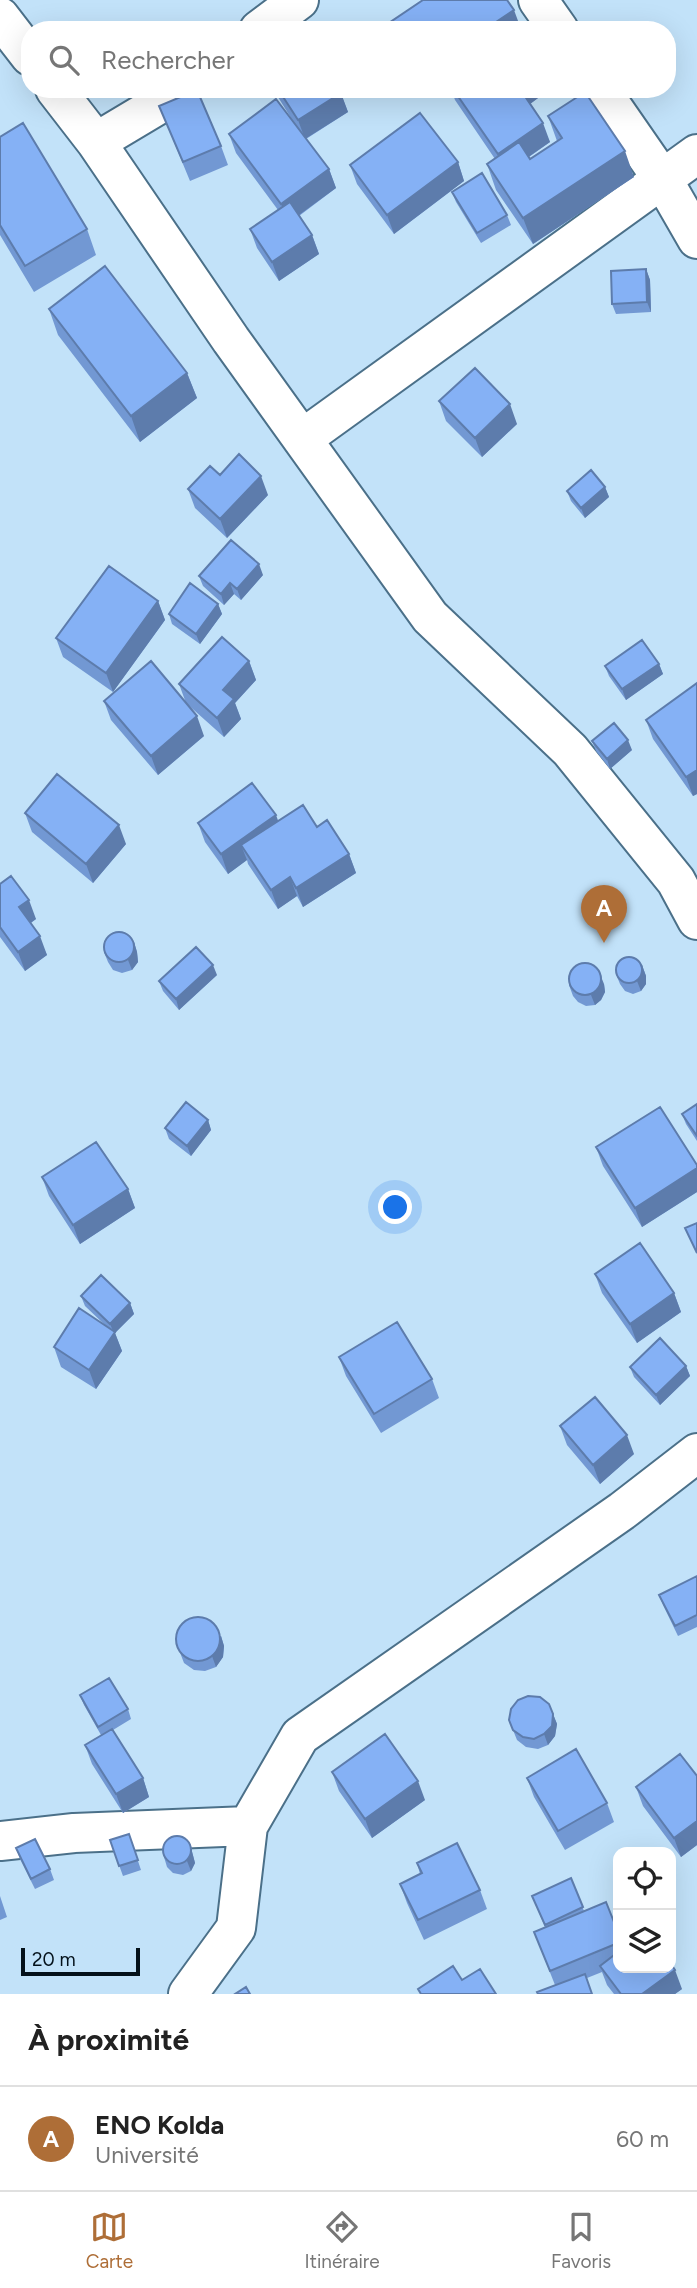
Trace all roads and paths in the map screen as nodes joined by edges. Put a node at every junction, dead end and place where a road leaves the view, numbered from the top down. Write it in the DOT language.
graph roads {
  1 [pos="299,0"];
  2 [pos="538,0"];
  3 [pos="0,17"];
  4 [pos="271,21"];
  5 [pos="553,21"];
  6 [pos="21,44"];
  7 [pos="62,98"];
  8 [pos="168,98"];
  9 [pos="606,98"];
  10 [pos="96,142"];
  11 [pos="697,154"];
  12 [pos="663,180"];
  13 [pos="697,239"];
  14 [pos="302,439"];
  15 [pos="697,920"];
  16 [pos="697,1453"];
  17 [pos="248,1826"];
  18 [pos="0,1841"];
  19 [pos="188,1994"];
  1 -- 4 [label="street"];
  2 -- 5 [label="street"];
  3 -- 6 [label="street"];
  7 -- 10 [label="street"];
  8 -- 10 [label="street"];
  9 -- 12 [label="street"];
  10 -- 14 [label="street"];
  11 -- 12 [label="street"];
  12 -- 13 [label="street"];
  12 -- 14 [label="street"];
  14 -- 15 [label="street"];
  16 -- 17 [label="street"];
  17 -- 18 [label="street"];
  17 -- 19 [label="street"];
}
